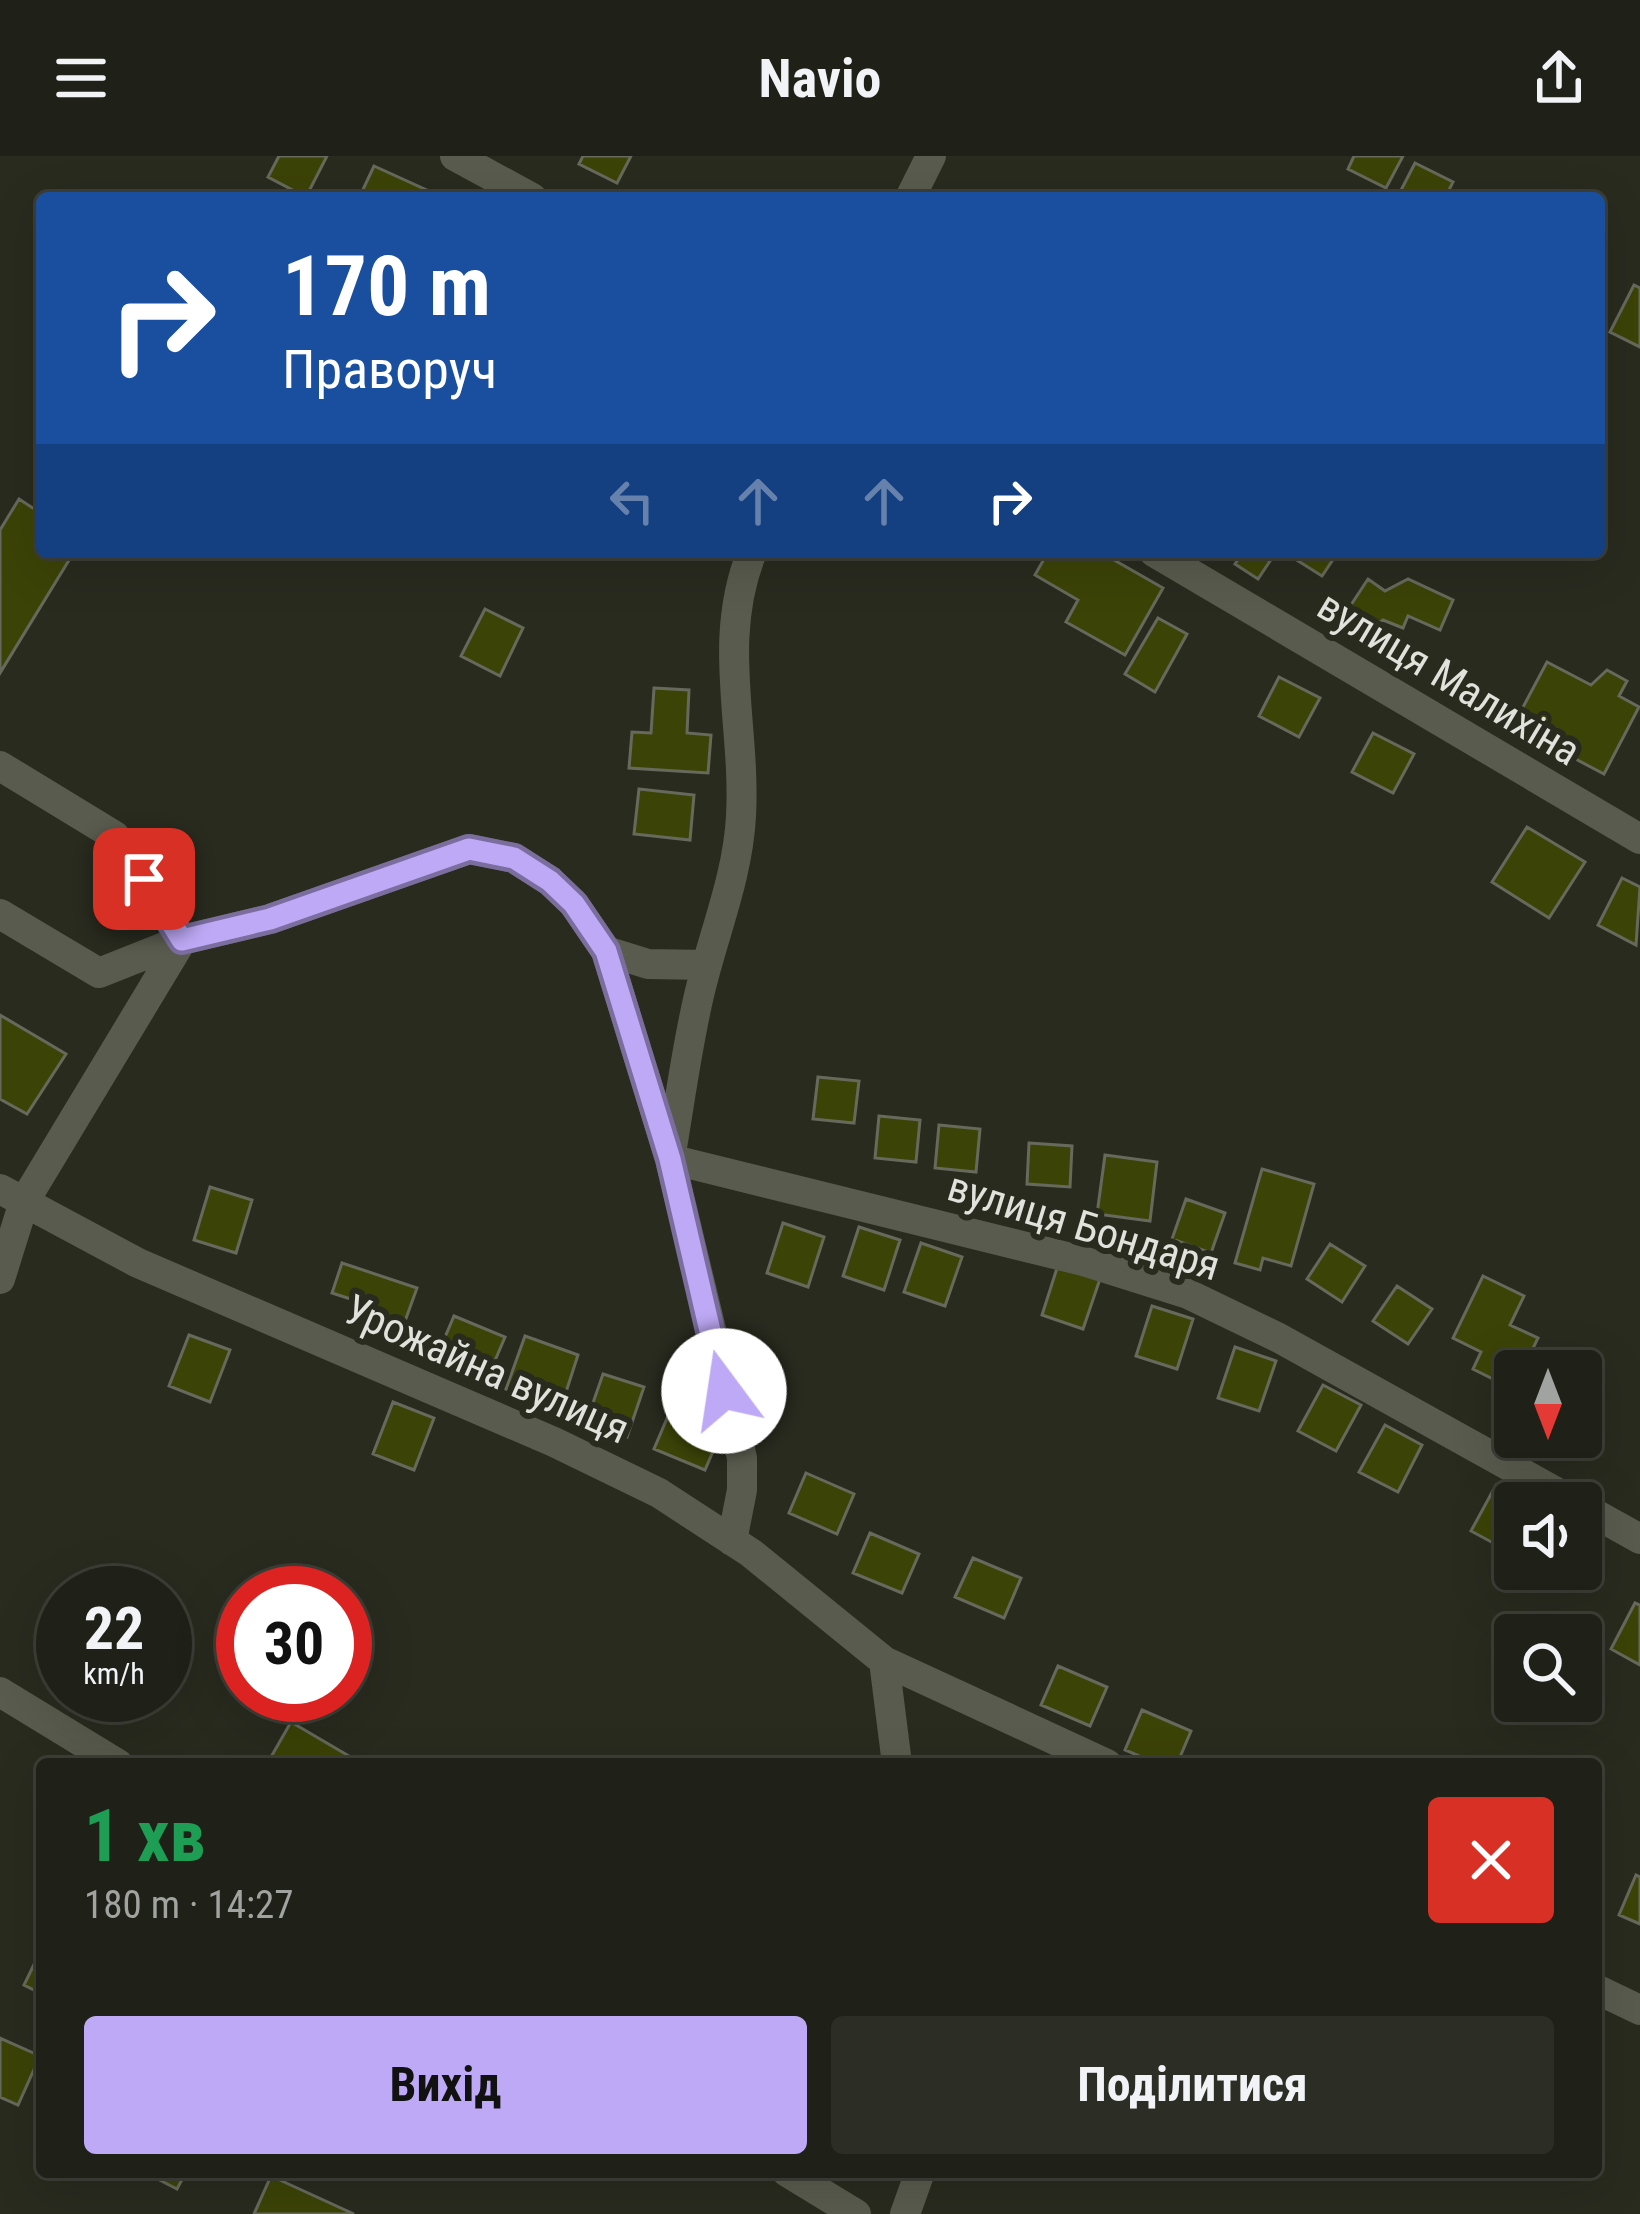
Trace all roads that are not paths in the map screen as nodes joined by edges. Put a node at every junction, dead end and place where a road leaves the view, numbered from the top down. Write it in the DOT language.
graph roads {
  1 [pos="455,156"];
  2 [pos="931,156"];
  3 [pos="521,192"];
  4 [pos="913,192"];
  5 [pos="750,558"];
  6 [pos="1164,558"];
  7 [pos="0,766"];
  8 [pos="1640,839"];
  9 [pos="0,914"];
  10 [pos="182,940"];
  11 [pos="606,951"];
  12 [pos="707,965"];
  13 [pos="670,1159"];
  14 [pos="12,1196"];
  15 [pos="0,1279"];
  16 [pos="1539,1482"];
  17 [pos="1602,1517"];
  18 [pos="1640,1538"];
  19 [pos="732,1541"];
  20 [pos="884,1661"];
  21 [pos="0,1692"];
  22 [pos="108,1758"];
  23 [pos="897,1758"];
  24 [pos="1094,1758"];
  25 [pos="1602,1992"];
  26 [pos="1640,2010"];
  27 [pos="797,2178"];
  28 [pos="918,2178"];
  29 [pos="856,2214"];
  30 [pos="905,2214"];
  1 -- 3 [label="street"];
  2 -- 4 [label="street"];
  5 -- 12 [label="street"];
  6 -- 8 [label="street, вулиця Малихіна"];
  7 -- 10 [label="street"];
  9 -- 10 [label="street"];
  10 -- 11 [label="street"];
  10 -- 14 [label="street"];
  11 -- 12 [label="street"];
  11 -- 13 [label="street"];
  12 -- 13 [label="street"];
  13 -- 16 [label="street, вулиця Бондаря"];
  13 -- 19 [label="street"];
  14 -- 15 [label="street"];
  14 -- 19 [label="street, Урожайна вулиця"];
  17 -- 18 [label="street, вулиця Бондаря"];
  19 -- 20 [label="street, Урожайна вулиця"];
  20 -- 23 [label="street"];
  20 -- 24 [label="street, Урожайна вулиця"];
  21 -- 22 [label="street"];
  25 -- 26 [label="street"];
  27 -- 29 [label="street"];
  28 -- 30 [label="street"];
}
